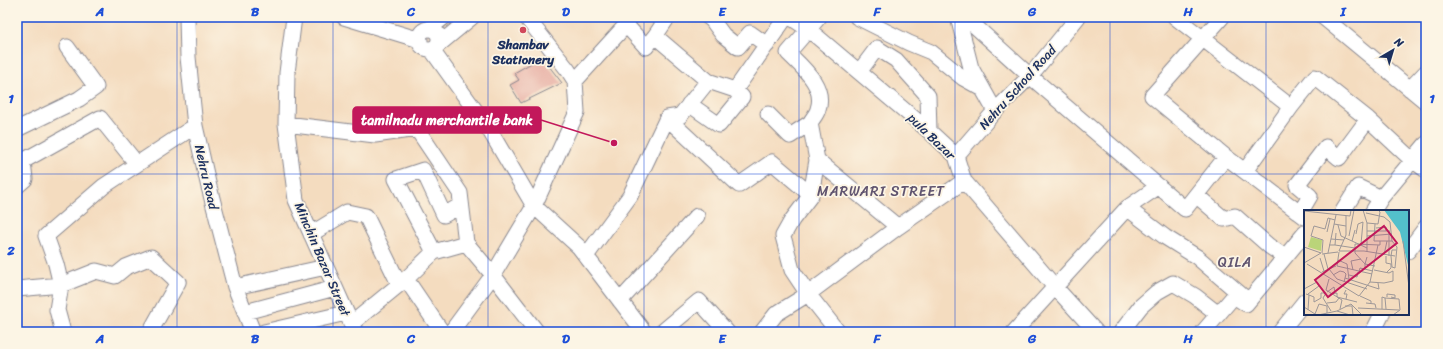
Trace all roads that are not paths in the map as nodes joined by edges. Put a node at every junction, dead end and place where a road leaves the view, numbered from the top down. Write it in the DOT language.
graph roads {
  1 [pos="187,17"];
  2 [pos="294,17"];
  3 [pos="344,17"];
  4 [pos="444,17"];
  5 [pos="472,17"];
  6 [pos="526,17"];
  7 [pos="668,17"];
  8 [pos="708,17"];
  9 [pos="786,17"];
  10 [pos="790,17"];
  11 [pos="819,17"];
  12 [pos="857,17"];
  13 [pos="958,17"];
  14 [pos="965,17"];
  15 [pos="1078,17"];
  16 [pos="1175,17"];
  17 [pos="1222,17"];
  18 [pos="1323,17"];
  19 [pos="628,21"];
  20 [pos="808,29"];
  21 [pos="424,34"];
  22 [pos="655,36"];
  23 [pos="1204,39"];
  24 [pos="767,45"];
  25 [pos="67,47"];
  26 [pos="434,48"];
  27 [pos="859,72"];
  28 [pos="1426,72"];
  29 [pos="1030,76"];
  30 [pos="574,81"];
  31 [pos="708,82"];
  32 [pos="1410,89"];
  33 [pos="735,90"];
  34 [pos="982,90"];
  35 [pos="1426,102"];
  36 [pos="690,104"];
  37 [pos="1291,107"];
  38 [pos="995,111"];
  39 [pos="768,114"];
  40 [pos="667,118"];
  41 [pos="1368,119"];
  42 [pos="810,123"];
  43 [pos="286,124"];
  44 [pos="195,126"];
  45 [pos="17,129"];
  46 [pos="929,131"];
  47 [pos="1426,144"];
  48 [pos="956,156"];
  49 [pos="1226,157"];
  50 [pos="20,159"];
  51 [pos="817,160"];
  52 [pos="1412,160"];
  53 [pos="137,164"];
  54 [pos="1426,170"];
  55 [pos="1245,171"];
  56 [pos="964,180"];
  57 [pos="17,186"];
  58 [pos="1160,186"];
  59 [pos="811,195"];
  60 [pos="1196,195"];
  61 [pos="1381,198"];
  62 [pos="461,205"];
  63 [pos="534,206"];
  64 [pos="1127,208"];
  65 [pos="1305,210"];
  66 [pos="1344,210"];
  67 [pos="1373,210"];
  68 [pos="1303,215"];
  69 [pos="697,216"];
  70 [pos="1426,227"];
  71 [pos="898,228"];
  72 [pos="311,234"];
  73 [pos="1304,234"];
  74 [pos="466,243"];
  75 [pos="1409,250"];
  76 [pos="434,252"];
  77 [pos="586,256"];
  78 [pos="1285,257"];
  79 [pos="326,267"];
  80 [pos="493,275"];
  81 [pos="403,282"];
  82 [pos="61,285"];
  83 [pos="235,287"];
  84 [pos="1055,287"];
  85 [pos="335,288"];
  86 [pos="17,289"];
  87 [pos="808,294"];
  88 [pos="620,301"];
  89 [pos="1248,301"];
  90 [pos="1304,303"];
  91 [pos="245,312"];
  92 [pos="1218,314"];
  93 [pos="1381,315"];
  94 [pos="351,323"];
  95 [pos="642,331"];
  96 [pos="63,332"];
  97 [pos="150,332"];
  98 [pos="253,332"];
  99 [pos="264,332"];
  100 [pos="442,332"];
  101 [pos="451,332"];
  102 [pos="537,332"];
  103 [pos="662,332"];
  104 [pos="727,332"];
  105 [pos="762,332"];
  106 [pos="838,332"];
  107 [pos="1014,332"];
  108 [pos="1096,332"];
  109 [pos="1121,332"];
  110 [pos="1203,332"];
  111 [pos="1280,332"];
  112 [pos="1372,332"];
  1 -- 44 [label="street, Nehru Road"];
  2 -- 43 [label="street, Minchin Bazar Street"];
  3 -- 21 [label="street"];
  4 -- 21 [label="street"];
  5 -- 26 [label="street"];
  6 -- 30 [label="street"];
  7 -- 22 [label="street"];
  8 -- 24 [label="street"];
  9 -- 24 [label="street"];
  10 -- 20 [label="street, pula Bazar"];
  11 -- 20 [label="street"];
  12 -- 34 [label="street"];
  13 -- 34 [label="street"];
  14 -- 29 [label="street"];
  15 -- 29 [label="street, Nehru School Road"];
  16 -- 23 [label="street"];
  17 -- 23 [label="street"];
  18 -- 32 [label="street"];
  19 -- 22 [label="street"];
  19 -- 30 [label="street"];
  20 -- 27 [label="street, pula Bazar"];
  20 -- 42 [label="street"];
  21 -- 26 [label="street"];
  22 -- 31 [label="street"];
  23 -- 37 [label="street"];
  23 -- 49 [label="street"];
  24 -- 33 [label="street"];
  25 -- 45 [label="street"];
  26 -- 63 [label="street"];
  27 -- 46 [label="street, pula Bazar"];
  27 -- 46 [label="street"];
  28 -- 32 [label="street"];
  29 -- 38 [label="street, Nehru School Road"];
  29 -- 58 [label="street"];
  30 -- 63 [label="street"];
  31 -- 33 [label="street"];
  31 -- 36 [label="street"];
  32 -- 35 [label="street"];
  33 -- 36 [label="street"];
  34 -- 38 [label="street"];
  36 -- 40 [label="street"];
  37 -- 41 [label="street"];
  37 -- 55 [label="street"];
  38 -- 48 [label="street, Nehru School Road"];
  39 -- 42 [label="street"];
  40 -- 59 [label="street"];
  40 -- 77 [label="street"];
  41 -- 52 [label="street"];
  41 -- 65 [label="street"];
  42 -- 51 [label="street"];
  43 -- 62 [label="street"];
  43 -- 72 [label="street, Minchin Bazar Street"];
  44 -- 53 [label="street"];
  44 -- 83 [label="street, Nehru Road"];
  46 -- 48 [label="street, pula Bazar"];
  47 -- 52 [label="street"];
  48 -- 56 [label="street, pula Bazar"];
  49 -- 55 [label="street"];
  49 -- 60 [label="street"];
  50 -- 53 [label="street"];
  50 -- 57 [label="street"];
  51 -- 59 [label="street"];
  51 -- 71 [label="street"];
  52 -- 54 [label="street"];
  52 -- 61 [label="street"];
  53 -- 82 [label="street"];
  55 -- 68 [label="street"];
  56 -- 71 [label="street"];
  56 -- 84 [label="street, pula Bazar"];
  58 -- 60 [label="street"];
  58 -- 64 [label="street"];
  59 -- 87 [label="street"];
  60 -- 78 [label="street"];
  61 -- 66 [label="street"];
  61 -- 67 [label="street"];
  62 -- 74 [label="street"];
  62 -- 76 [label="street"];
  63 -- 77 [label="street"];
  63 -- 80 [label="street"];
  64 -- 84 [label="street"];
  64 -- 89 [label="street"];
  69 -- 88 [label="street"];
  70 -- 75 [label="street"];
  71 -- 87 [label="street"];
  72 -- 79 [label="street, Minchin Bazar Street"];
  72 -- 81 [label="street"];
  73 -- 78 [label="street"];
  74 -- 76 [label="street"];
  74 -- 80 [label="street"];
  76 -- 81 [label="street"];
  77 -- 88 [label="street"];
  78 -- 89 [label="street"];
  79 -- 83 [label="street"];
  79 -- 85 [label="street, Minchin Bazar Street"];
  80 -- 101 [label="street"];
  80 -- 102 [label="street"];
  81 -- 94 [label="street"];
  81 -- 100 [label="street"];
  82 -- 86 [label="street"];
  82 -- 96 [label="street"];
  82 -- 97 [label="street"];
  83 -- 91 [label="street, Nehru Road"];
  84 -- 107 [label="street"];
  84 -- 108 [label="street, pula Bazar"];
  85 -- 91 [label="street"];
  85 -- 94 [label="street, Minchin Bazar Street"];
  87 -- 105 [label="street"];
  87 -- 106 [label="street"];
  88 -- 95 [label="street"];
  89 -- 92 [label="street"];
  90 -- 111 [label="street"];
  91 -- 98 [label="street, Nehru Road"];
  92 -- 109 [label="street"];
  92 -- 110 [label="street"];
  93 -- 112 [label="street"];
  94 -- 99 [label="street"];
  103 -- 104 [label="street"];
}
